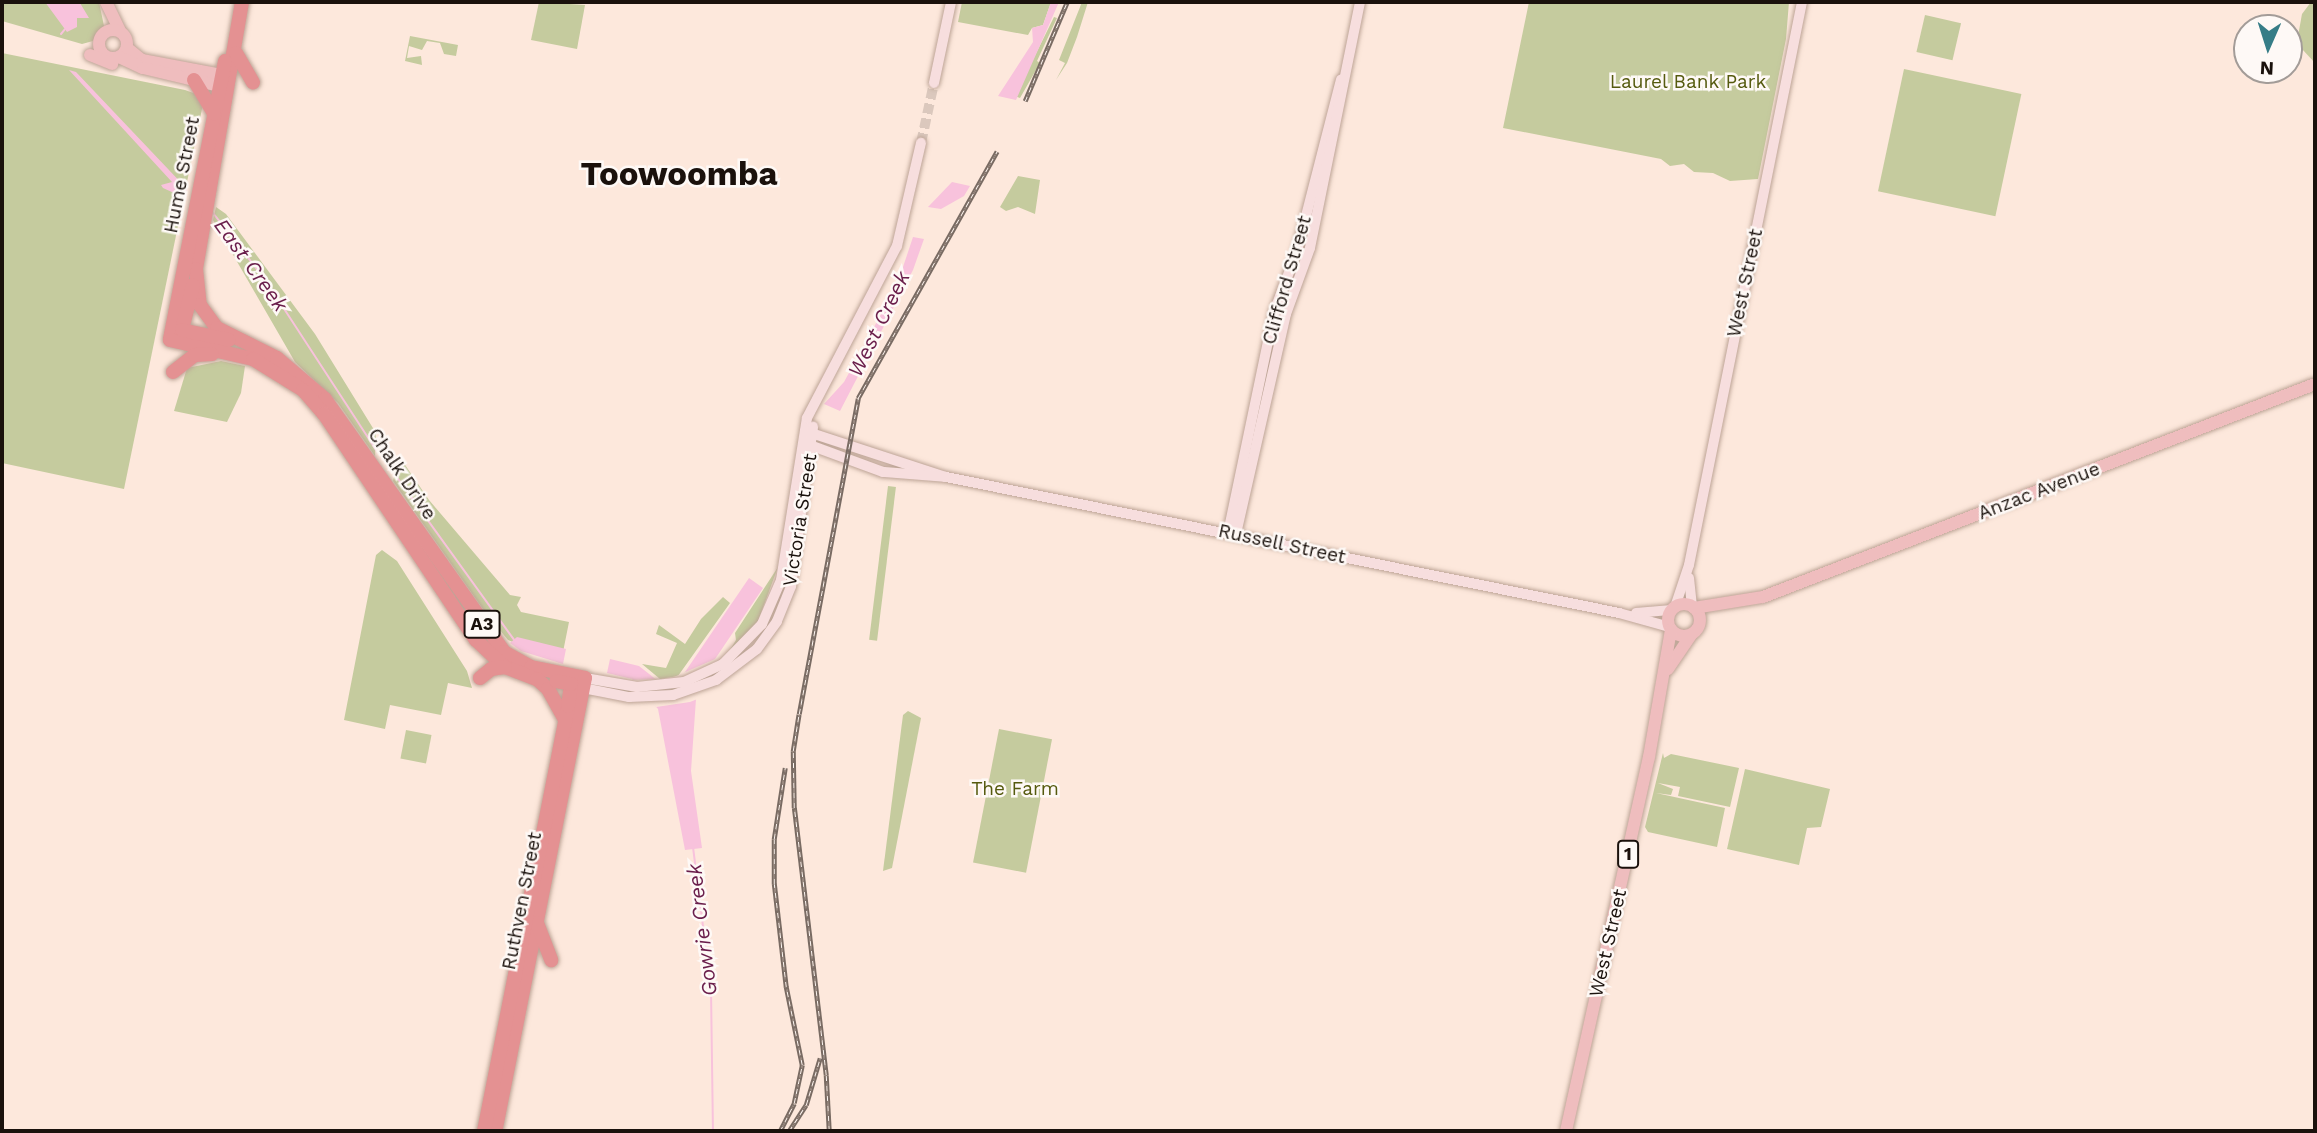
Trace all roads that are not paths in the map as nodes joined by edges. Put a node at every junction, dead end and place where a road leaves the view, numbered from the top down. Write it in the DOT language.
graph roads {
  1 [pos="242,2"];
  2 [pos="951,2"];
  3 [pos="1360,2"];
  4 [pos="1802,2"];
  5 [pos="107,3"];
  6 [pos="238,20"];
  7 [pos="106,31"];
  8 [pos="120,31"];
  9 [pos="123,52"];
  10 [pos="236,53"];
  11 [pos="105,56"];
  12 [pos="143,68"];
  13 [pos="1345,72"];
  14 [pos="194,80"];
  15 [pos="221,80"];
  16 [pos="253,82"];
  17 [pos="934,83"];
  18 [pos="214,113"];
  19 [pos="922,143"];
  20 [pos="201,205"];
  21 [pos="195,280"];
  22 [pos="1286,296"];
  23 [pos="176,335"];
  24 [pos="232,347"];
  25 [pos="173,372"];
  26 [pos="2315,384"];
  27 [pos="809,438"];
  28 [pos="1232,533"];
  29 [pos="1689,565"];
  30 [pos="1674,608"];
  31 [pos="1696,611"];
  32 [pos="1619,613"];
  33 [pos="1670,628"];
  34 [pos="1691,635"];
  35 [pos="505,667"];
  36 [pos="1666,672"];
  37 [pos="480,678"];
  38 [pos="537,680"];
  39 [pos="584,683"];
  40 [pos="537,922"];
  41 [pos="551,960"];
  42 [pos="484,1131"];
  43 [pos="495,1131"];
  44 [pos="1566,1131"];
  1 -- 6 [label="highway, Hume Street / A3"];
  2 -- 17 [label="main road"];
  3 -- 13 [label="main road, Clifford Street"];
  4 -- 29 [label="main road, West Street / 1"];
  5 -- 7 [label="main road"];
  5 -- 8 [label="main road"];
  6 -- 10 [label="highway, Hume Street / A3"];
  6 -- 15 [label="highway, Hume Street / A3"];
  7 -- 8 [label="main road"];
  7 -- 11 [label="main road"];
  8 -- 9 [label="main road"];
  9 -- 11 [label="main road"];
  9 -- 12 [label="main road"];
  9 -- 15 [label="main road"];
  10 -- 16 [label="highway"];
  10 -- 20 [label="highway, Hume Street / A3"];
  11 -- 12 [label="main road"];
  12 -- 14 [label="main road"];
  13 -- 22 [label="main road, Clifford Street"];
  13 -- 22 [label="main road, Clifford Street"];
  14 -- 15 [label="main road"];
  14 -- 18 [label="highway"];
  15 -- 18 [label="highway, Hume Street / A3"];
  18 -- 20 [label="highway, Hume Street / A3"];
  19 -- 27 [label="main road, Victoria Street"];
  20 -- 21 [label="highway, Hume Street / A3"];
  20 -- 23 [label="highway, Hume Street / A3"];
  21 -- 23 [label="highway, A3"];
  21 -- 24 [label="highway, Chalk Drive / A3"];
  22 -- 28 [label="main road, Clifford Street"];
  23 -- 24 [label="highway, Chalk Drive / A3"];
  24 -- 25 [label="highway"];
  24 -- 35 [label="highway, Chalk Drive / A3"];
  24 -- 39 [label="highway, Chalk Drive / A3"];
  26 -- 31 [label="main road, Anzac Avenue"];
  27 -- 28 [label="main road, Russell Street"];
  27 -- 39 [label="main road, Victoria Street"];
  27 -- 39 [label="main road, Victoria Street"];
  28 -- 32 [label="main road, Russell Street"];
  29 -- 30 [label="main road, West Street / 1"];
  29 -- 31 [label="main road, West Street / 1"];
  30 -- 31 [label="main road, Anzac Avenue"];
  30 -- 32 [label="main road, Russell Street"];
  30 -- 33 [label="main road, 1"];
  31 -- 34 [label="main road, 1"];
  32 -- 33 [label="main road, Russell Street"];
  33 -- 34 [label="main road"];
  33 -- 36 [label="main road, West Street / 1"];
  34 -- 36 [label="main road, West Street / 1"];
  35 -- 37 [label="highway"];
  35 -- 38 [label="highway, Chalk Drive / A3"];
  36 -- 44 [label="main road, West Street / 1"];
  38 -- 42 [label="highway, Ruthven Street"];
  39 -- 40 [label="highway, Ruthven Street"];
  40 -- 41 [label="highway"];
  40 -- 43 [label="highway, Ruthven Street"];
}
